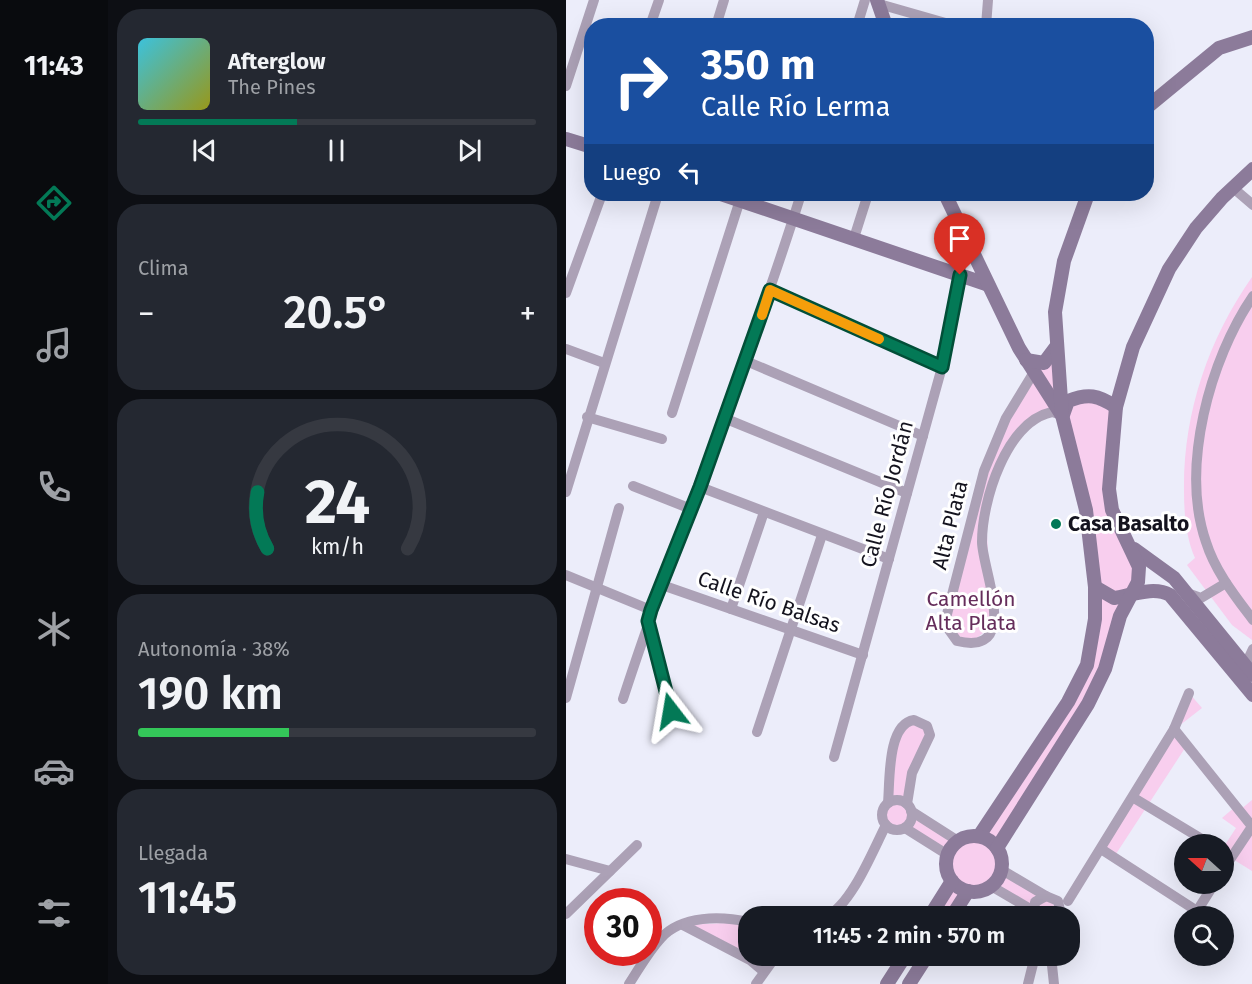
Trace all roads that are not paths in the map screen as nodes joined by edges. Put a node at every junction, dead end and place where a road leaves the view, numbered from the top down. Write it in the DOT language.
graph roads {
  1 [pos="594,0"];
  2 [pos="659,0"];
  3 [pos="724,0"];
  4 [pos="988,0"];
  5 [pos="874,1"];
  6 [pos="588,18"];
  7 [pos="653,18"];
  8 [pos="718,18"];
  9 [pos="862,18"];
  10 [pos="882,18"];
  11 [pos="930,18"];
  12 [pos="987,18"];
  13 [pos="584,31"];
  14 [pos="1253,37"];
  15 [pos="566,86"];
  16 [pos="1154,101"];
  17 [pos="566,139"];
  18 [pos="584,145"];
  19 [pos="1250,175"];
  20 [pos="1232,187"];
  21 [pos="599,201"];
  22 [pos="656,201"];
  23 [pos="740,201"];
  24 [pos="799,201"];
  25 [pos="866,201"];
  26 [pos="948,201"];
  27 [pos="1085,201"];
  28 [pos="1253,205"];
  29 [pos="794,218"];
  30 [pos="854,238"];
  31 [pos="966,240"];
  32 [pos="960,275"];
  33 [pos="986,284"];
  34 [pos="770,290"];
  35 [pos="566,293"];
  36 [pos="1253,297"];
  37 [pos="1056,346"];
  38 [pos="566,349"];
  39 [pos="1026,360"];
  40 [pos="746,361"];
  41 [pos="604,363"];
  42 [pos="942,367"];
  43 [pos="1034,372"];
  44 [pos="1116,407"];
  45 [pos="672,413"];
  46 [pos="1062,415"];
  47 [pos="587,417"];
  48 [pos="724,418"];
  49 [pos="1006,418"];
  50 [pos="1021,429"];
  51 [pos="923,436"];
  52 [pos="662,439"];
  53 [pos="633,486"];
  54 [pos="700,487"];
  55 [pos="566,492"];
  56 [pos="907,493"];
  57 [pos="619,508"];
  58 [pos="691,509"];
  59 [pos="764,512"];
  60 [pos="822,535"];
  61 [pos="1125,543"];
  62 [pos="964,555"];
  63 [pos="983,556"];
  64 [pos="889,559"];
  65 [pos="566,575"];
  66 [pos="1226,583"];
  67 [pos="662,585"];
  68 [pos="595,587"];
  69 [pos="1096,587"];
  70 [pos="1187,593"];
  71 [pos="1129,596"];
  72 [pos="731,609"];
  73 [pos="650,616"];
  74 [pos="1253,620"];
  75 [pos="791,630"];
  76 [pos="1253,650"];
  77 [pos="863,655"];
  78 [pos="1249,670"];
  79 [pos="1189,693"];
  80 [pos="1253,695"];
  81 [pos="566,698"];
  82 [pos="623,699"];
  83 [pos="671,711"];
  84 [pos="1174,729"];
  85 [pos="757,732"];
  86 [pos="834,757"];
  87 [pos="1134,798"];
  88 [pos="887,803"];
  89 [pos="909,808"];
  90 [pos="886,825"];
  91 [pos="1252,825"];
  92 [pos="905,828"];
  93 [pos="1193,834"];
  94 [pos="979,836"];
  95 [pos="958,841"];
  96 [pos="637,845"];
  97 [pos="1234,847"];
  98 [pos="997,848"];
  99 [pos="1101,849"];
  100 [pos="948,855"];
  101 [pos="566,859"];
  102 [pos="1001,870"];
  103 [pos="610,871"];
  104 [pos="952,881"];
  105 [pos="991,886"];
  106 [pos="968,891"];
  107 [pos="1046,896"];
  108 [pos="1068,901"];
  109 [pos="838,906"];
  110 [pos="936,906"];
  111 [pos="958,906"];
  112 [pos="1022,906"];
  113 [pos="1036,906"];
  114 [pos="1060,906"];
  115 [pos="1183,906"];
  116 [pos="566,914"];
  117 [pos="738,920"];
  118 [pos="683,925"];
  119 [pos="767,966"];
  120 [pos="899,966"];
  121 [pos="921,966"];
  122 [pos="1032,966"];
  123 [pos="1051,966"];
  124 [pos="763,971"];
  125 [pos="629,984"];
  126 [pos="756,984"];
  127 [pos="887,984"];
  128 [pos="909,984"];
  129 [pos="1028,984"];
  130 [pos="1054,984"];
  1 -- 6 [label="street"];
  2 -- 7 [label="street"];
  3 -- 8 [label="street"];
  4 -- 12 [label="street"];
  5 -- 9 [label="street"];
  5 -- 10 [label="main road"];
  5 -- 11 [label="street"];
  13 -- 15 [label="street"];
  14 -- 16 [label="main road"];
  17 -- 18 [label="main road"];
  19 -- 20 [label="main road"];
  20 -- 28 [label="street"];
  20 -- 44 [label="main road"];
  21 -- 35 [label="street"];
  22 -- 41 [label="street"];
  23 -- 29 [label="main road"];
  23 -- 45 [label="street"];
  24 -- 29 [label="street"];
  25 -- 30 [label="street"];
  26 -- 31 [label="main road"];
  27 -- 37 [label="main road"];
  29 -- 30 [label="main road"];
  29 -- 34 [label="street"];
  30 -- 32 [label="main road"];
  31 -- 32 [label="street, Calle Río Jordán"];
  31 -- 33 [label="main road"];
  32 -- 33 [label="main road"];
  32 -- 42 [label="street, Calle Río Jordán"];
  33 -- 39 [label="main road"];
  34 -- 40 [label="street"];
  34 -- 42 [label="street"];
  36 -- 66 [label="street"];
  37 -- 39 [label="main road"];
  37 -- 46 [label="main road"];
  38 -- 41 [label="street"];
  39 -- 43 [label="main road"];
  40 -- 48 [label="street"];
  40 -- 51 [label="street"];
  41 -- 47 [label="street"];
  42 -- 51 [label="street, Calle Río Jordán"];
  43 -- 46 [label="main road"];
  43 -- 49 [label="street, Alta Plata"];
  44 -- 46 [label="main road"];
  44 -- 61 [label="main road"];
  46 -- 50 [label="street, Alta Plata"];
  46 -- 69 [label="main road"];
  47 -- 52 [label="street"];
  47 -- 55 [label="street"];
  48 -- 54 [label="street"];
  48 -- 56 [label="street"];
  49 -- 50 [label="street"];
  49 -- 62 [label="street, Alta Plata"];
  50 -- 63 [label="street, Alta Plata"];
  51 -- 56 [label="street, Calle Río Jordán"];
  53 -- 58 [label="street"];
  54 -- 58 [label="street"];
  54 -- 59 [label="street"];
  56 -- 64 [label="street, Calle Río Jordán"];
  57 -- 68 [label="street"];
  58 -- 67 [label="street"];
  59 -- 60 [label="street"];
  59 -- 72 [label="street"];
  60 -- 64 [label="street"];
  60 -- 75 [label="street"];
  61 -- 70 [label="main road"];
  61 -- 71 [label="main road"];
  62 -- 63 [label="street"];
  62 -- 63 [label="street, Alta Plata"];
  64 -- 77 [label="street, Calle Río Jordán"];
  65 -- 68 [label="street"];
  66 -- 70 [label="street"];
  66 -- 74 [label="street"];
  67 -- 72 [label="street, Calle Río Balsas"];
  67 -- 73 [label="street"];
  68 -- 73 [label="street"];
  68 -- 81 [label="street"];
  69 -- 71 [label="main road"];
  69 -- 94 [label="main road"];
  70 -- 78 [label="main road"];
  71 -- 80 [label="main road"];
  71 -- 98 [label="main road"];
  72 -- 75 [label="street, Calle Río Balsas"];
  73 -- 82 [label="street"];
  73 -- 83 [label="street"];
  75 -- 77 [label="street, Calle Río Balsas"];
  75 -- 85 [label="street"];
  76 -- 78 [label="street"];
  77 -- 86 [label="street, Calle Río Jordán"];
  79 -- 84 [label="street"];
  84 -- 87 [label="street"];
  84 -- 91 [label="street"];
  87 -- 93 [label="street"];
  87 -- 99 [label="street"];
  88 -- 89 [label="street"];
  88 -- 89 [label="street"];
  88 -- 90 [label="street"];
  89 -- 92 [label="street"];
  89 -- 95 [label="street"];
  90 -- 92 [label="street"];
  90 -- 109 [label="street"];
  91 -- 97 [label="street"];
  92 -- 100 [label="street"];
  94 -- 95 [label="main road"];
  94 -- 98 [label="main road"];
  95 -- 100 [label="main road"];
  96 -- 103 [label="street"];
  98 -- 102 [label="main road"];
  99 -- 108 [label="street"];
  99 -- 115 [label="street"];
  100 -- 104 [label="main road"];
  101 -- 103 [label="street"];
  102 -- 105 [label="main road"];
  102 -- 107 [label="street"];
  103 -- 116 [label="street"];
  104 -- 106 [label="main road"];
  104 -- 110 [label="main road"];
  105 -- 106 [label="main road"];
  105 -- 112 [label="street"];
  106 -- 111 [label="main road"];
  107 -- 113 [label="street"];
  107 -- 114 [label="street"];
  117 -- 118 [label="street"];
  118 -- 124 [label="street"];
  118 -- 125 [label="street"];
  119 -- 124 [label="street"];
  120 -- 127 [label="main road"];
  121 -- 128 [label="main road"];
  122 -- 129 [label="street"];
  123 -- 130 [label="street"];
  124 -- 126 [label="street"];
}
